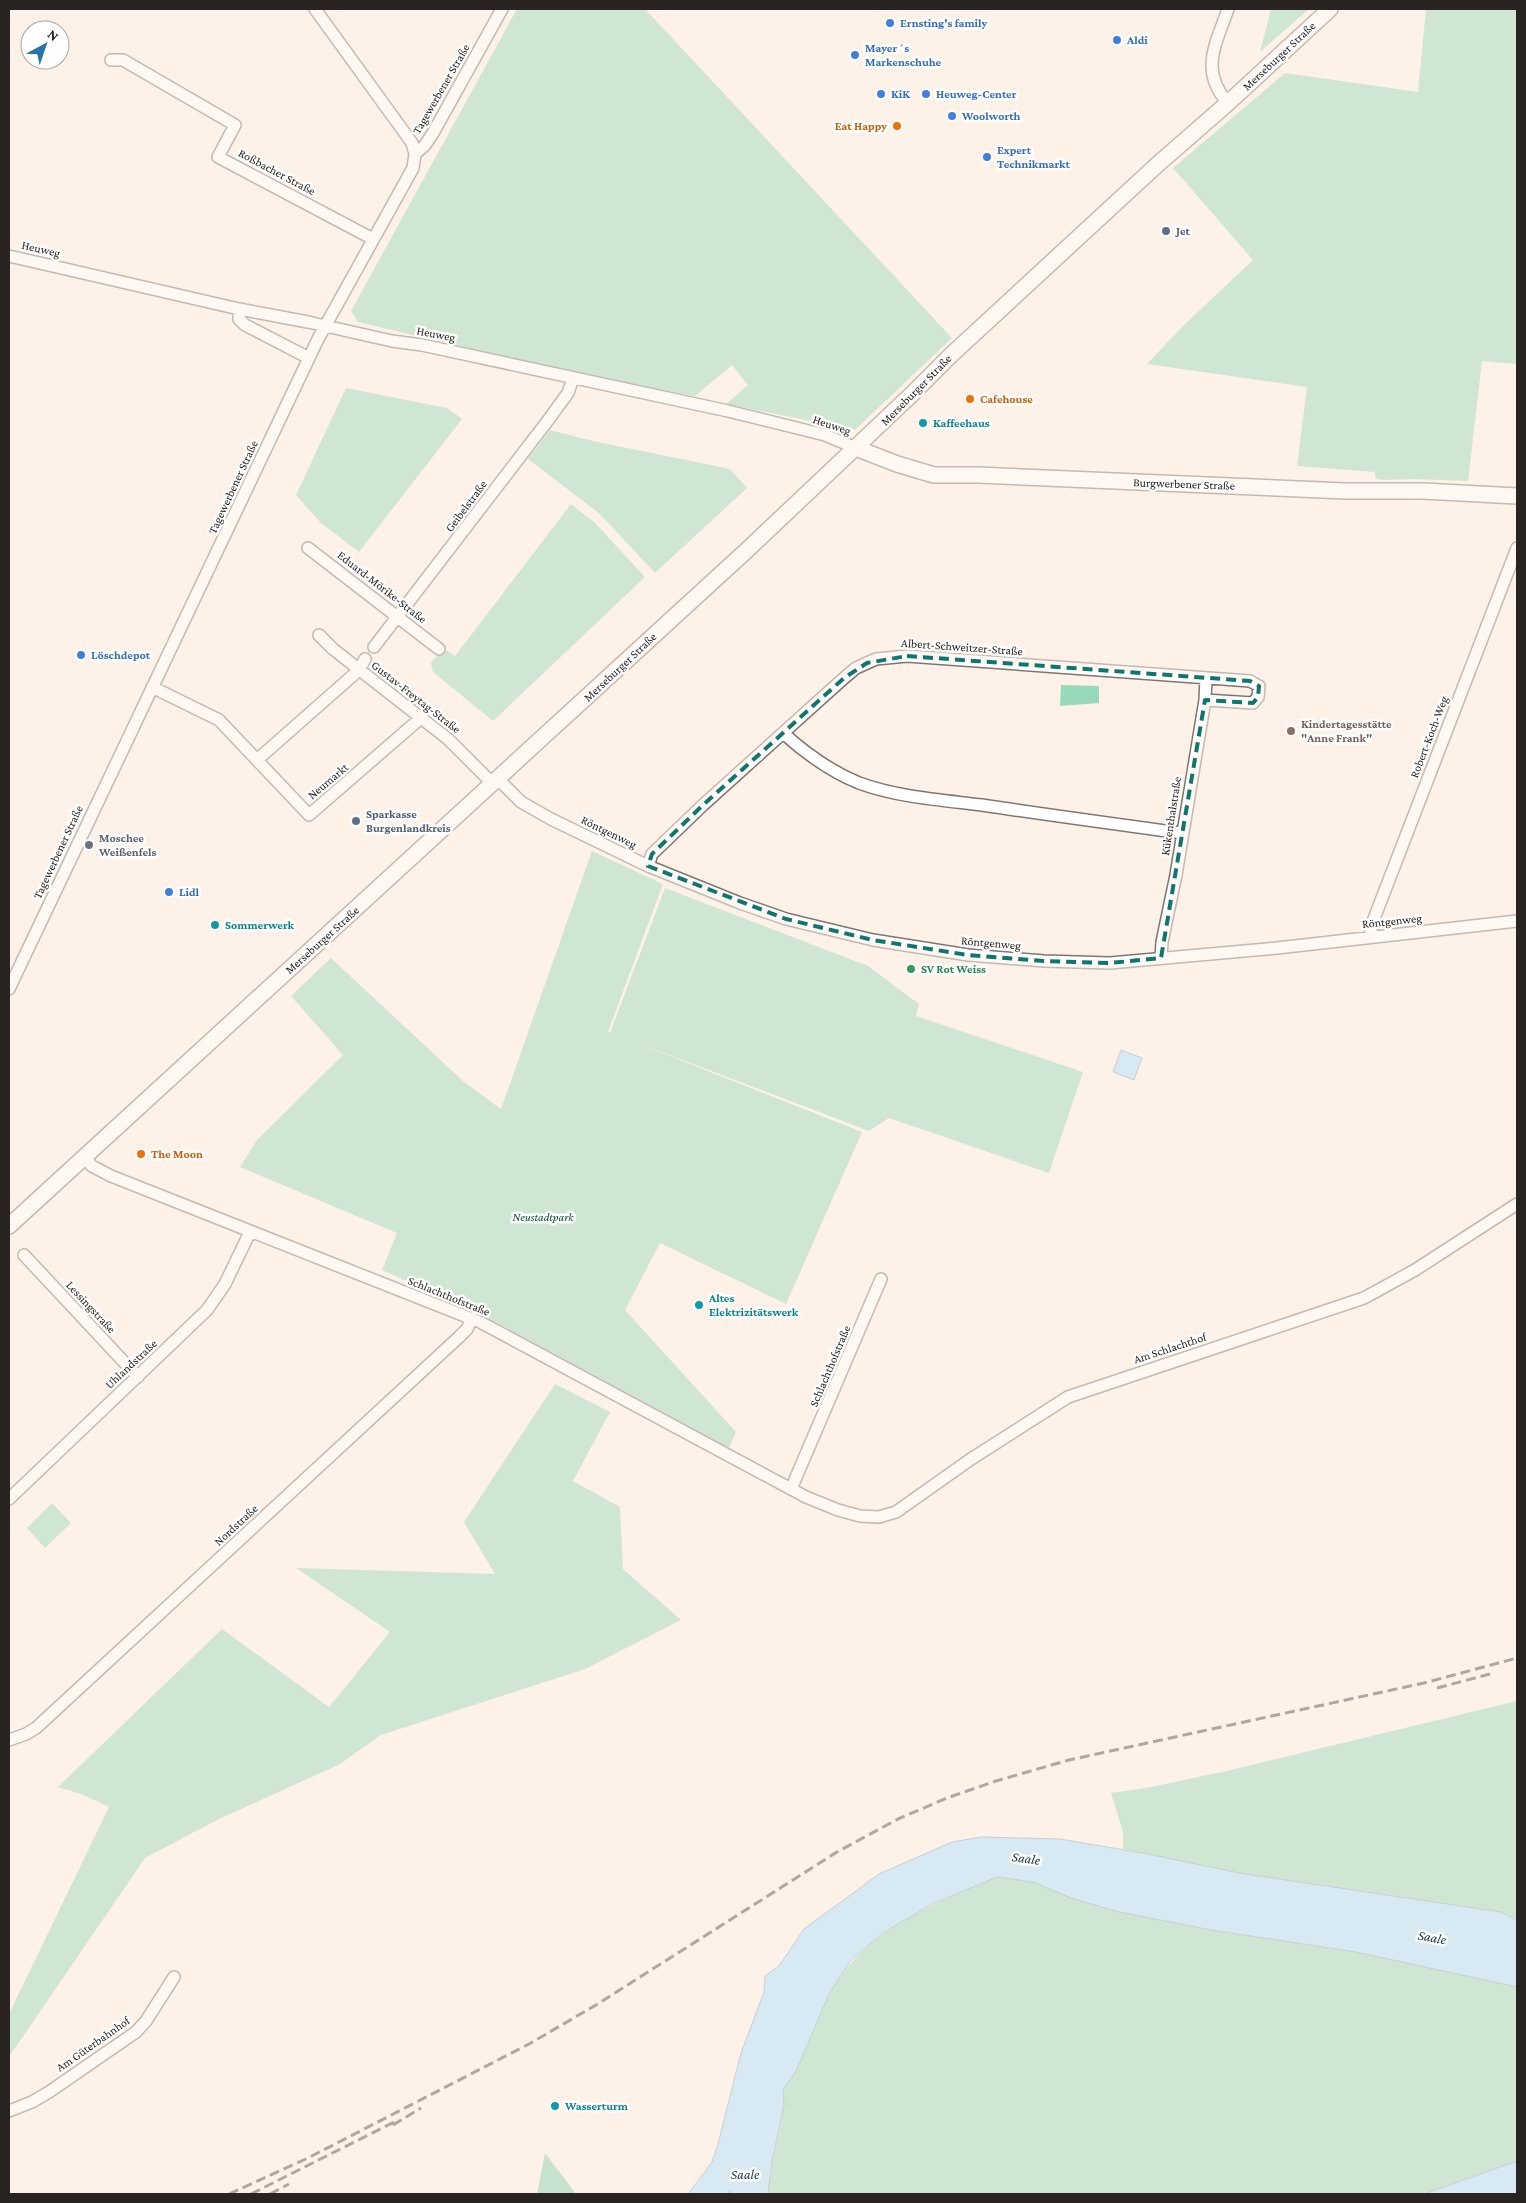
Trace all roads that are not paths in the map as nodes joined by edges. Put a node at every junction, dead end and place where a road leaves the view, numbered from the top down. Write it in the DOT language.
graph roads {
  1 [pos="316,9"];
  2 [pos="502,9"];
  3 [pos="1228,9"];
  4 [pos="1330,9"];
  5 [pos="111,60"];
  6 [pos="1228,103"];
  7 [pos="415,154"];
  8 [pos="374,239"];
  9 [pos="9,256"];
  10 [pos="239,309"];
  11 [pos="325,326"];
  12 [pos="309,358"];
  13 [pos="573,378"];
  14 [pos="856,448"];
  15 [pos="1517,496"];
  16 [pos="308,548"];
  17 [pos="1517,548"];
  18 [pos="398,617"];
  19 [pos="319,636"];
  20 [pos="374,647"];
  21 [pos="439,648"];
  22 [pos="365,659"];
  23 [pos="359,670"];
  24 [pos="1206,678"];
  25 [pos="152,687"];
  26 [pos="1205,700"];
  27 [pos="422,718"];
  28 [pos="783,732"];
  29 [pos="258,759"];
  30 [pos="496,782"];
  31 [pos="1181,833"];
  32 [pos="648,866"];
  33 [pos="1517,921"];
  34 [pos="1370,937"];
  35 [pos="1161,958"];
  36 [pos="9,989"];
  37 [pos="84,1157"];
  38 [pos="1517,1204"];
  39 [pos="9,1226"];
  40 [pos="250,1232"];
  41 [pos="24,1255"];
  42 [pos="881,1280"];
  43 [pos="472,1318"];
  44 [pos="138,1377"];
  45 [pos="791,1489"];
  46 [pos="11,1491"];
  47 [pos="838,1510"];
  48 [pos="9,1740"];
  49 [pos="174,1977"];
  50 [pos="9,2111"];
  1 -- 7 [label="street"];
  2 -- 7 [label="street, Tagewerbener Straße"];
  3 -- 6 [label="street"];
  4 -- 6 [label="main road, Merseburger Straße"];
  5 -- 8 [label="street, Roßbacher Straße"];
  6 -- 14 [label="main road, Merseburger Straße"];
  7 -- 8 [label="street, Tagewerbener Straße"];
  8 -- 11 [label="street, Tagewerbener Straße"];
  9 -- 10 [label="street, Heuweg"];
  10 -- 11 [label="street, Heuweg"];
  10 -- 12 [label="street"];
  11 -- 12 [label="street, Tagewerbener Straße"];
  11 -- 13 [label="street, Heuweg"];
  12 -- 25 [label="street, Tagewerbener Straße"];
  13 -- 14 [label="street, Heuweg"];
  13 -- 18 [label="street, Geibelstraße"];
  14 -- 15 [label="main road, Burgwerbener Straße"];
  14 -- 30 [label="main road, Merseburger Straße"];
  16 -- 18 [label="street, Eduard-Mörike-Straße"];
  17 -- 34 [label="street, Robert-Koch-Weg"];
  18 -- 20 [label="street, Geibelstraße"];
  18 -- 21 [label="street, Eduard-Mörike-Straße"];
  19 -- 23 [label="street, Gustav-Freytag-Straße"];
  22 -- 23 [label="street"];
  23 -- 27 [label="street, Gustav-Freytag-Straße"];
  23 -- 29 [label="street"];
  24 -- 26 [label="street, Kükenthalstraße"];
  24 -- 26 [label="street, Albert-Schweitzer-Straße"];
  24 -- 28 [label="street, Albert-Schweitzer-Straße"];
  25 -- 29 [label="street, Neumarkt"];
  25 -- 36 [label="street, Tagewerbener Straße"];
  26 -- 31 [label="street, Kükenthalstraße"];
  27 -- 29 [label="street, Neumarkt"];
  27 -- 30 [label="street, Gustav-Freytag-Straße"];
  28 -- 31 [label="street"];
  28 -- 32 [label="street, Albert-Schweitzer-Straße"];
  30 -- 32 [label="street, Röntgenweg"];
  30 -- 37 [label="main road, Merseburger Straße"];
  31 -- 35 [label="street, Kükenthalstraße"];
  32 -- 35 [label="street, Röntgenweg"];
  33 -- 34 [label="street, Röntgenweg"];
  34 -- 35 [label="street, Röntgenweg"];
  37 -- 39 [label="main road, Merseburger Straße"];
  37 -- 40 [label="street, Schlachthofstraße"];
  38 -- 47 [label="street, Am Schlachthof"];
  40 -- 43 [label="street, Schlachthofstraße"];
  40 -- 44 [label="street, Uhlandstraße"];
  41 -- 44 [label="street, Lessingstraße"];
  42 -- 45 [label="street, Schlachthofstraße"];
  43 -- 45 [label="street, Schlachthofstraße"];
  43 -- 48 [label="street, Nordstraße"];
  44 -- 46 [label="street, Uhlandstraße"];
  45 -- 47 [label="street, Schlachthofstraße"];
  49 -- 50 [label="street, Am Güterbahnhof"];
}
